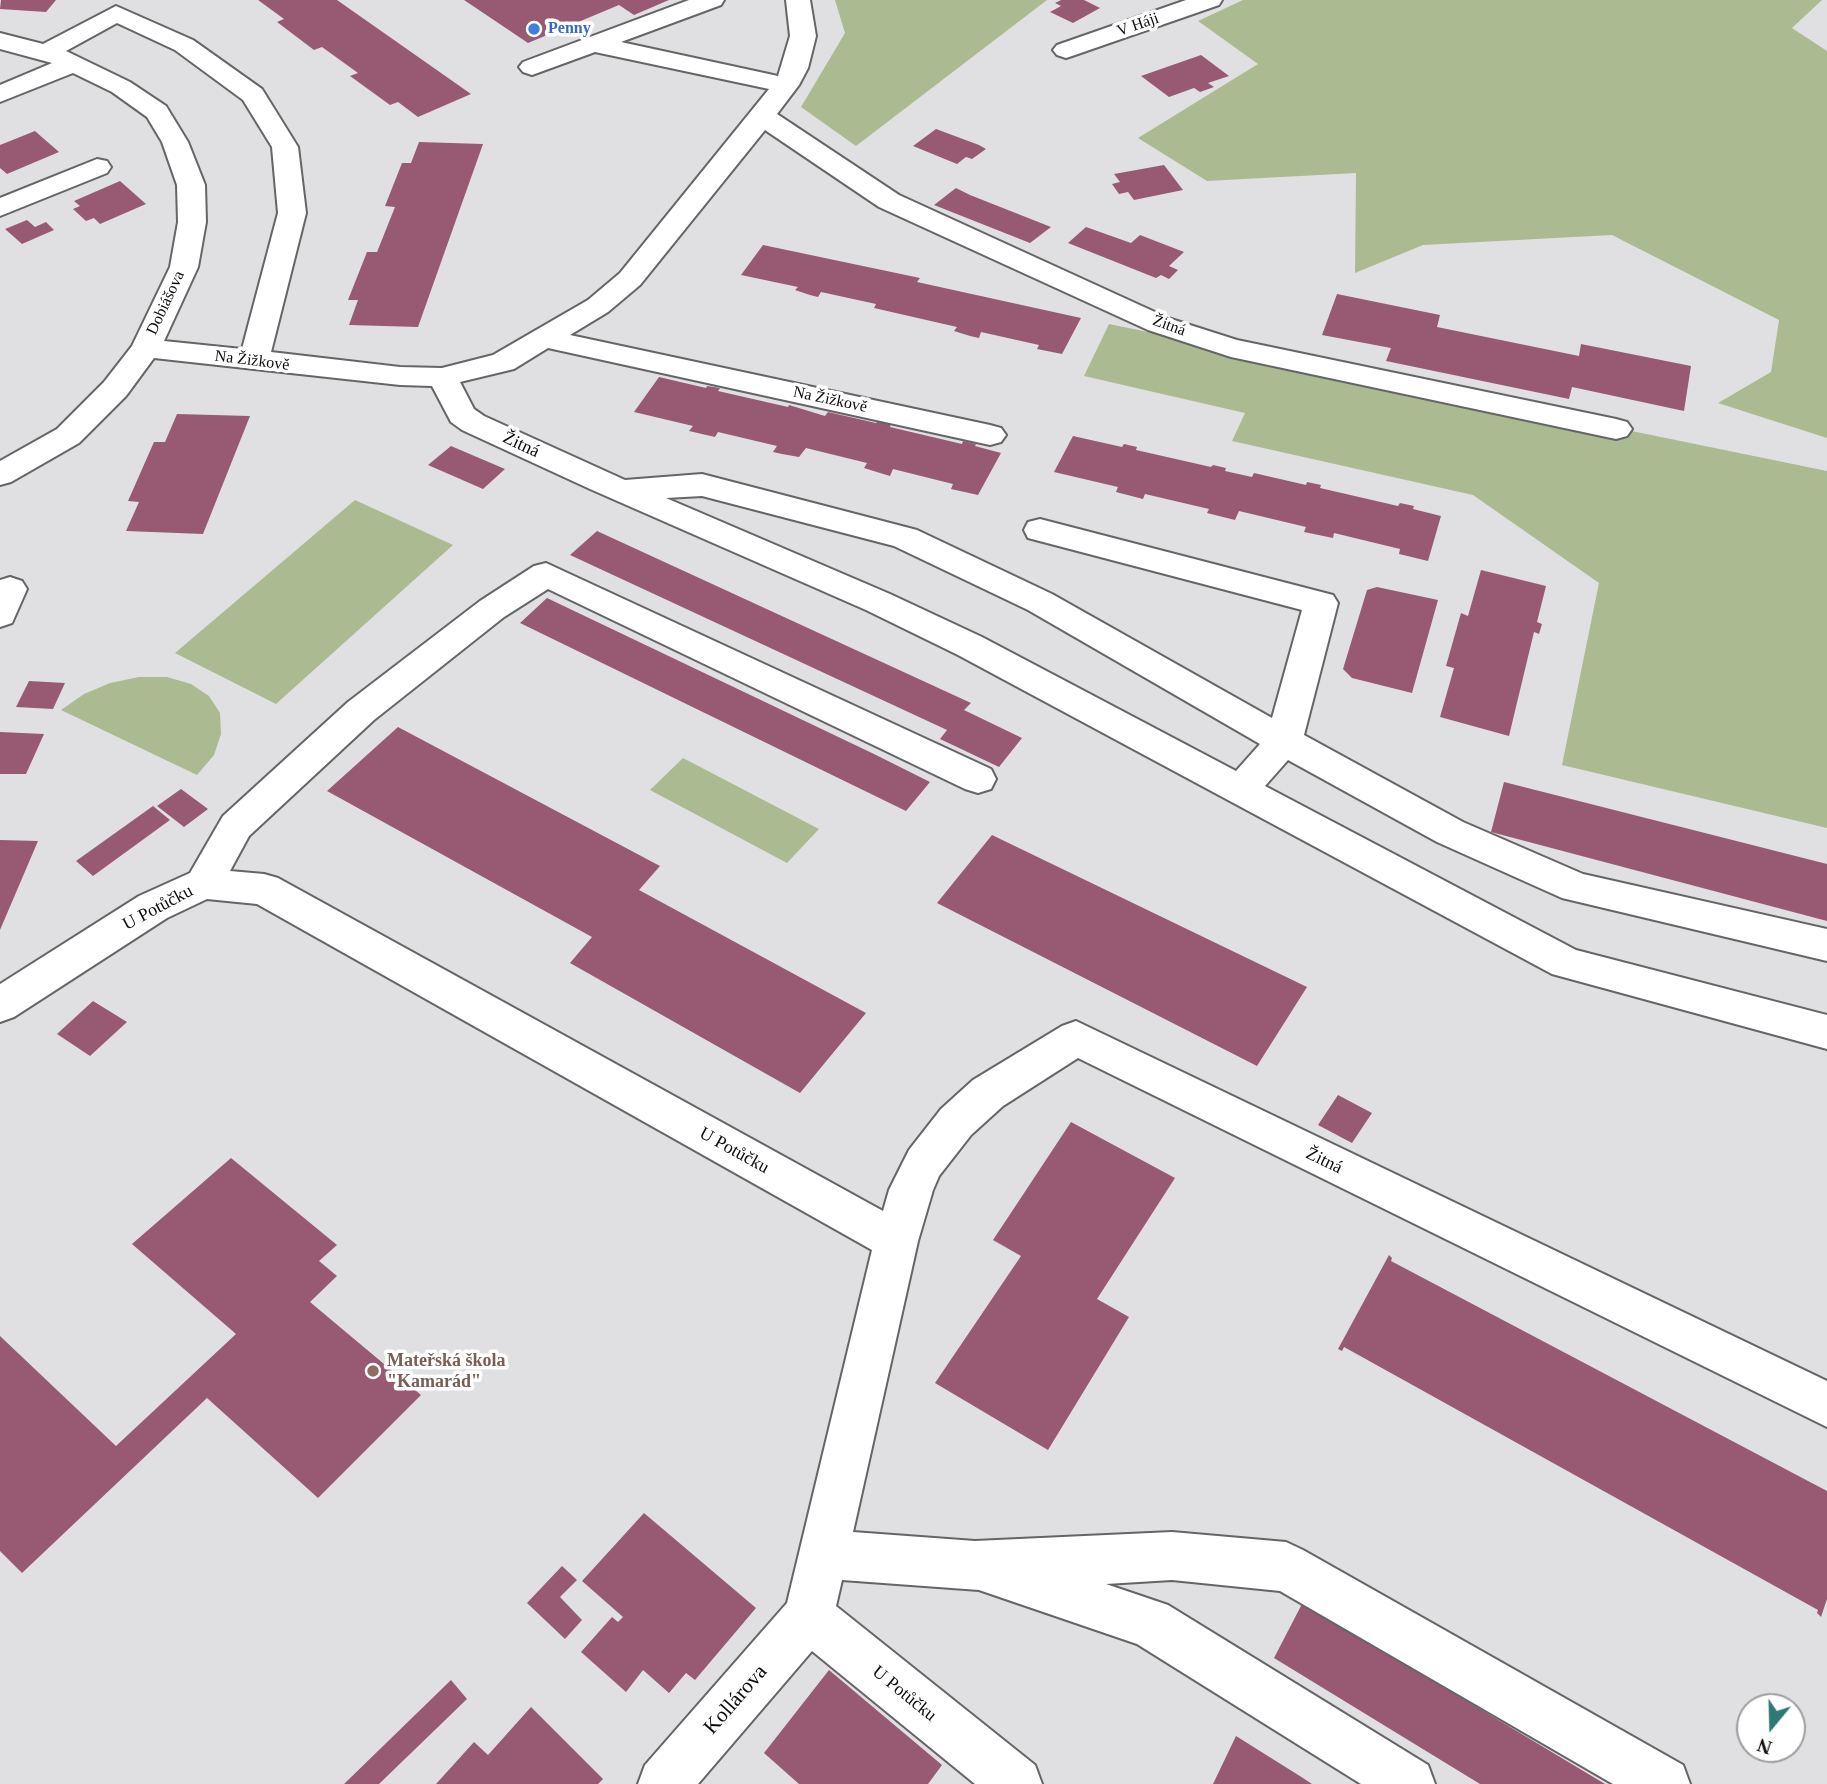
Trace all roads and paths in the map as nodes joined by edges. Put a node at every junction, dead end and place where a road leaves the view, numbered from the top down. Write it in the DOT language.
graph roads {
  1 [pos="712,0"];
  2 [pos="798,0"];
  3 [pos="1210,0"];
  4 [pos="0,41"];
  5 [pos="593,44"];
  6 [pos="1066,50"];
  7 [pos="46,52"];
  8 [pos="74,63"];
  9 [pos="532,67"];
  10 [pos="786,85"];
  11 [pos="0,94"];
  12 [pos="762,116"];
  13 [pos="97,167"];
  14 [pos="0,208"];
  15 [pos="547,339"];
  16 [pos="146,348"];
  17 [pos="253,361"];
  18 [pos="442,377"];
  19 [pos="1616,429"];
  20 [pos="990,435"];
  21 [pos="0,475"];
  22 [pos="622,490"];
  23 [pos="1040,530"];
  24 [pos="1284,741"];
  25 [pos="978,779"];
  26 [pos="1241,789"];
  27 [pos="204,884"];
  28 [pos="1827,946"];
  29 [pos="0,1005"];
  30 [pos="1827,1032"];
  31 [pos="895,1241"];
  32 [pos="1827,1405"];
  33 [pos="823,1554"];
  34 [pos="975,1566"];
  35 [pos="809,1616"];
  36 [pos="664,1784"];
  37 [pos="1016,1784"];
  38 [pos="1409,1784"];
  39 [pos="1664,1784"];
  1 -- 5 [label="street"];
  2 -- 10 [label="street, Na Žižkově"];
  3 -- 6 [label="street, V Háji"];
  4 -- 7 [label="street, Dobiášova"];
  5 -- 9 [label="street"];
  5 -- 10 [label="street"];
  7 -- 8 [label="street, Dobiášova"];
  7 -- 17 [label="street"];
  8 -- 11 [label="street"];
  8 -- 16 [label="street, Dobiášova"];
  10 -- 12 [label="street, Na Žižkově"];
  12 -- 15 [label="street, Na Žižkově"];
  12 -- 19 [label="street, Žitná"];
  13 -- 14 [label="street"];
  15 -- 18 [label="street, Na Žižkově"];
  15 -- 20 [label="street, Na Žižkově"];
  16 -- 17 [label="street, Na Žižkově"];
  16 -- 21 [label="street"];
  17 -- 18 [label="street, Na Žižkově"];
  18 -- 22 [label="street, Žitná"];
  22 -- 24 [label="street, Žitná"];
  22 -- 26 [label="street, Žitná"];
  23 -- 24 [label="street"];
  24 -- 26 [label="street"];
  24 -- 28 [label="street, Žitná"];
  25 -- 27 [label="street"];
  26 -- 30 [label="street, Žitná"];
  27 -- 29 [label="street, U Potůčku"];
  27 -- 31 [label="street, U Potůčku"];
  31 -- 32 [label="street, Žitná"];
  31 -- 33 [label="street"];
  33 -- 34 [label="street"];
  33 -- 35 [label="street"];
  34 -- 38 [label="street"];
  34 -- 39 [label="street"];
  35 -- 36 [label="street, Kollárova"];
  35 -- 37 [label="street, U Potůčku"];
}
